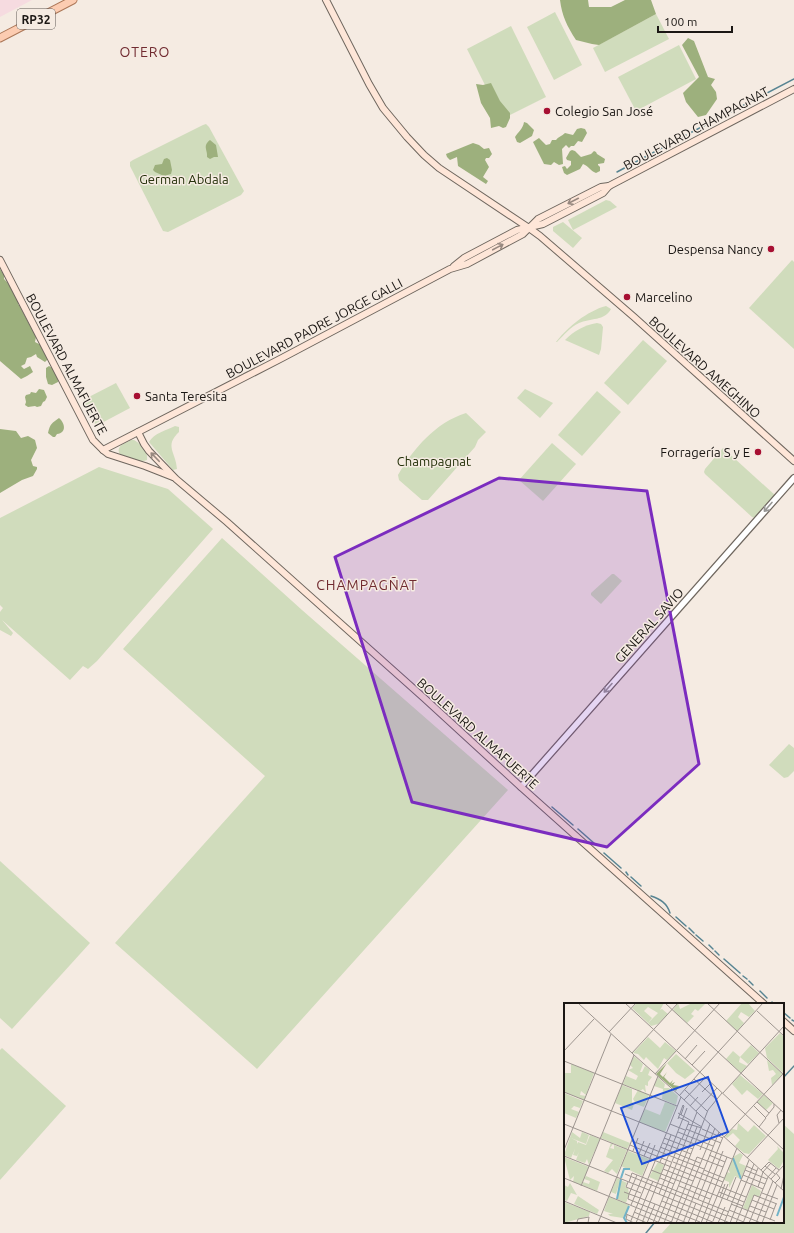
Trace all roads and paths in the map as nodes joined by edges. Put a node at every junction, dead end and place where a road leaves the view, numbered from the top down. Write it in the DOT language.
graph roads {
  1 [pos="73,0"];
  2 [pos="326,0"];
  3 [pos="0,38"];
  4 [pos="794,89"];
  5 [pos="529,228"];
  6 [pos="0,260"];
  7 [pos="138,432"];
  8 [pos="103,450"];
  9 [pos="794,461"];
  10 [pos="794,478"];
  11 [pos="176,479"];
  12 [pos="521,787"];
  13 [pos="763,1003"];
  14 [pos="784,1022"];
  15 [pos="794,1031"];
  1 -- 3 [label="main road, RP32"];
  2 -- 5 [label="main road, BOULEVARD AMEGHINO"];
  4 -- 5 [label="main road, BOULEVARD CHAMPAGNAT"];
  5 -- 7 [label="main road, BOULEVARD PADRE JORGE GALLI"];
  5 -- 9 [label="main road, BOULEVARD AMEGHINO"];
  6 -- 8 [label="main road, BOULEVARD ALMAFUERTE"];
  7 -- 8 [label="main road, BOULEVARD PADRE JORGE GALLI"];
  11 -- 7 [label="main road, BOULEVARD ALMAFUERTE, one-way"];
  8 -- 11 [label="main road, BOULEVARD ALMAFUERTE"];
  10 -- 12 [label="street, GENERAL SAVIO, one-way"];
  11 -- 12 [label="main road, BOULEVARD ALMAFUERTE"];
  12 -- 13 [label="main road, BOULEVARD ALMAFUERTE"];
  14 -- 15 [label="main road"];
}
